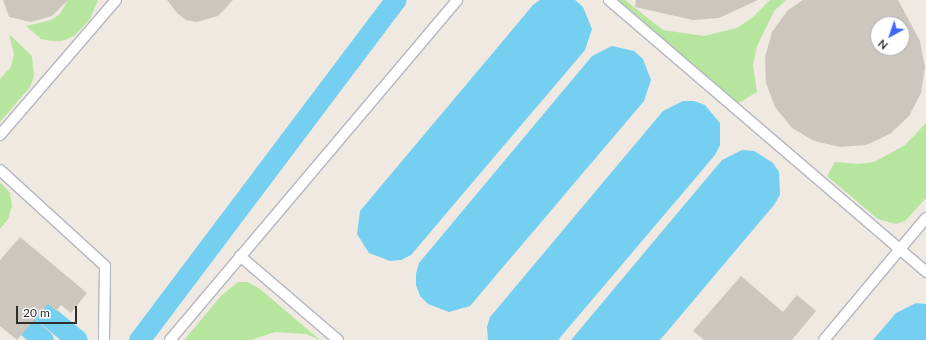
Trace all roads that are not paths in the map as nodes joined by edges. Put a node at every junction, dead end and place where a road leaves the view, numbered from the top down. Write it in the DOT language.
graph roads {
  1 [pos="116,0"];
  2 [pos="457,0"];
  3 [pos="609,0"];
  4 [pos="0,135"];
  5 [pos="0,170"];
  6 [pos="926,218"];
  7 [pos="900,249"];
  8 [pos="240,256"];
  9 [pos="926,272"];
  10 [pos="104,340"];
  11 [pos="170,340"];
  12 [pos="338,340"];
  13 [pos="824,340"];
  1 -- 4 [label="lane"];
  2 -- 8 [label="lane"];
  3 -- 7 [label="lane"];
  5 -- 10 [label="lane"];
  6 -- 7 [label="lane"];
  7 -- 9 [label="lane"];
  7 -- 13 [label="lane"];
  8 -- 11 [label="lane"];
  8 -- 12 [label="lane"];
}
